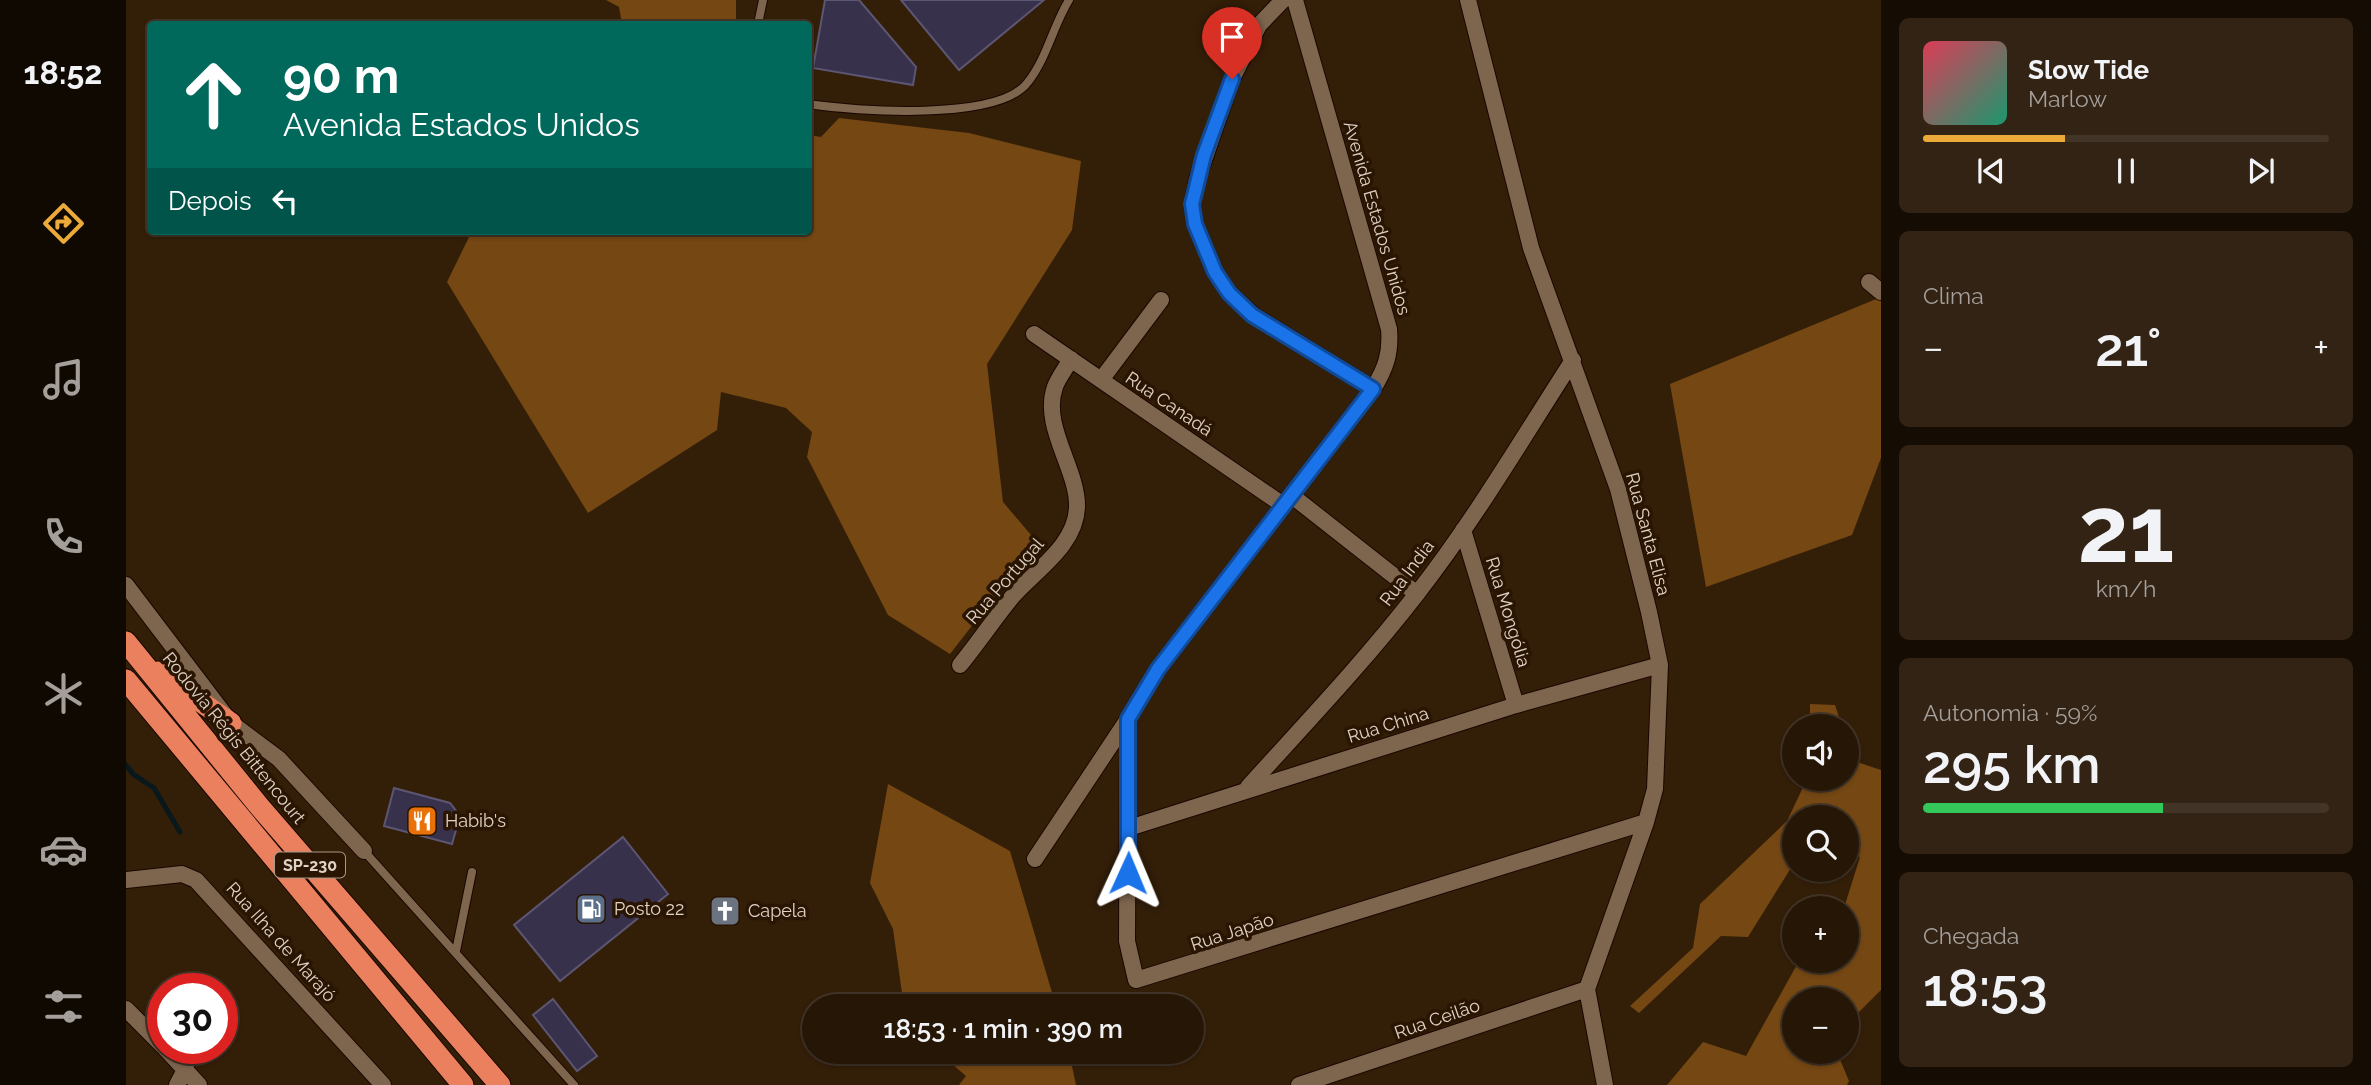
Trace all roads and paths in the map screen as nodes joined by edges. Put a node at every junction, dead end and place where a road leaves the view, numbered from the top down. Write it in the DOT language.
graph roads {
  1 [pos="764,0"];
  2 [pos="1069,0"];
  3 [pos="1283,0"];
  4 [pos="1295,0"];
  5 [pos="1468,0"];
  6 [pos="759,21"];
  7 [pos="812,105"];
  8 [pos="1161,300"];
  9 [pos="1034,334"];
  10 [pos="1071,359"];
  11 [pos="1573,360"];
  12 [pos="1101,380"];
  13 [pos="1373,389"];
  14 [pos="1287,500"];
  15 [pos="1463,530"];
  16 [pos="126,585"];
  17 [pos="1417,594"];
  18 [pos="126,642"];
  19 [pos="142,662"];
  20 [pos="960,665"];
  21 [pos="1660,665"];
  22 [pos="126,680"];
  23 [pos="1516,705"];
  24 [pos="1128,719"];
  25 [pos="231,723"];
  26 [pos="1246,789"];
  27 [pos="1646,822"];
  28 [pos="1129,828"];
  29 [pos="364,851"];
  30 [pos="1035,859"];
  31 [pos="472,872"];
  32 [pos="126,880"];
  33 [pos="456,951"];
  34 [pos="1587,989"];
  35 [pos="126,1009"];
  36 [pos="147,1030"];
  37 [pos="182,1064"];
  38 [pos="186,1068"];
  39 [pos="177,1085"];
  40 [pos="199,1085"];
  41 [pos="383,1085"];
  42 [pos="463,1085"];
  43 [pos="500,1085"];
  44 [pos="574,1085"];
  45 [pos="1299,1085"];
  46 [pos="1605,1085"];
  1 -- 6 [label="lane"];
  2 -- 7 [label="lane"];
  3 -- 13 [label="street"];
  4 -- 13 [label="street, Avenida Estados Unidos"];
  5 -- 11 [label="street, Rua Santa Elisa"];
  8 -- 12 [label="street"];
  9 -- 10 [label="street, Rua Canadá"];
  10 -- 12 [label="street, Rua Canadá"];
  10 -- 20 [label="street, Rua Portugal"];
  11 -- 15 [label="street, Rua India"];
  11 -- 21 [label="street, Rua Santa Elisa"];
  12 -- 14 [label="street, Rua Canadá"];
  13 -- 14 [label="street, Avenida Estados Unidos"];
  14 -- 17 [label="street, Rua Canadá"];
  14 -- 24 [label="street, Avenida Estados Unidos"];
  15 -- 17 [label="street, Rua India"];
  15 -- 23 [label="street, Rua Mongólia"];
  16 -- 25 [label="street"];
  17 -- 26 [label="street, Rua India"];
  18 -- 19 [label="highway, Rodovia Régis Bittencourt / SP-230"];
  19 -- 25 [label="highway"];
  19 -- 43 [label="highway, Rodovia Régis Bittencourt / SP-230"];
  21 -- 23 [label="street, Rua China"];
  21 -- 27 [label="street, Rua Santa Elisa"];
  22 -- 42 [label="highway, SP-230"];
  23 -- 26 [label="street, Rua China"];
  24 -- 28 [label="street, Rua Japão"];
  24 -- 30 [label="street"];
  25 -- 29 [label="street"];
  26 -- 28 [label="street, Rua China"];
  27 -- 28 [label="street, Rua Japão"];
  27 -- 34 [label="street, Rua Santa Elisa"];
  29 -- 33 [label="lane"];
  31 -- 33 [label="lane"];
  32 -- 41 [label="street, Rua Ilha de Marajó"];
  33 -- 44 [label="lane"];
  34 -- 45 [label="street, Rua Ceilão"];
  34 -- 46 [label="street"];
  35 -- 36 [label="street"];
  37 -- 38 [label="street"];
  38 -- 39 [label="street"];
  38 -- 40 [label="street"];
}
